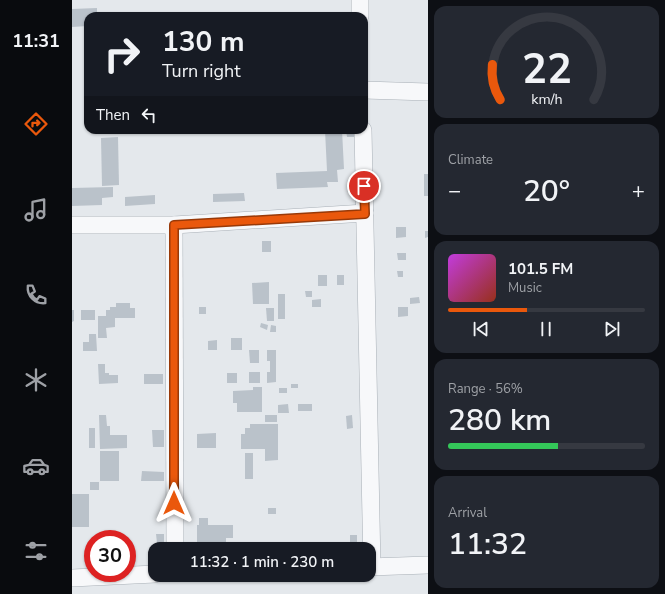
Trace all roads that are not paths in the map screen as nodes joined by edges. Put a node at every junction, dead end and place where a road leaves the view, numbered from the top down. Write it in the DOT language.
graph roads {
  1 [pos="360,0"];
  2 [pos="360,12"];
  3 [pos="368,90"];
  4 [pos="428,92"];
  5 [pos="363,134"];
  6 [pos="365,214"];
  7 [pos="174,225"];
  8 [pos="72,226"];
  9 [pos="174,542"];
  10 [pos="370,542"];
  11 [pos="428,565"];
  12 [pos="376,567"];
  13 [pos="148,574"];
  14 [pos="72,578"];
  1 -- 2 [label="street"];
  3 -- 4 [label="street"];
  5 -- 6 [label="street"];
  6 -- 7 [label="street"];
  6 -- 10 [label="street"];
  7 -- 8 [label="street"];
  7 -- 9 [label="street"];
  11 -- 12 [label="street"];
  13 -- 14 [label="street"];
}
